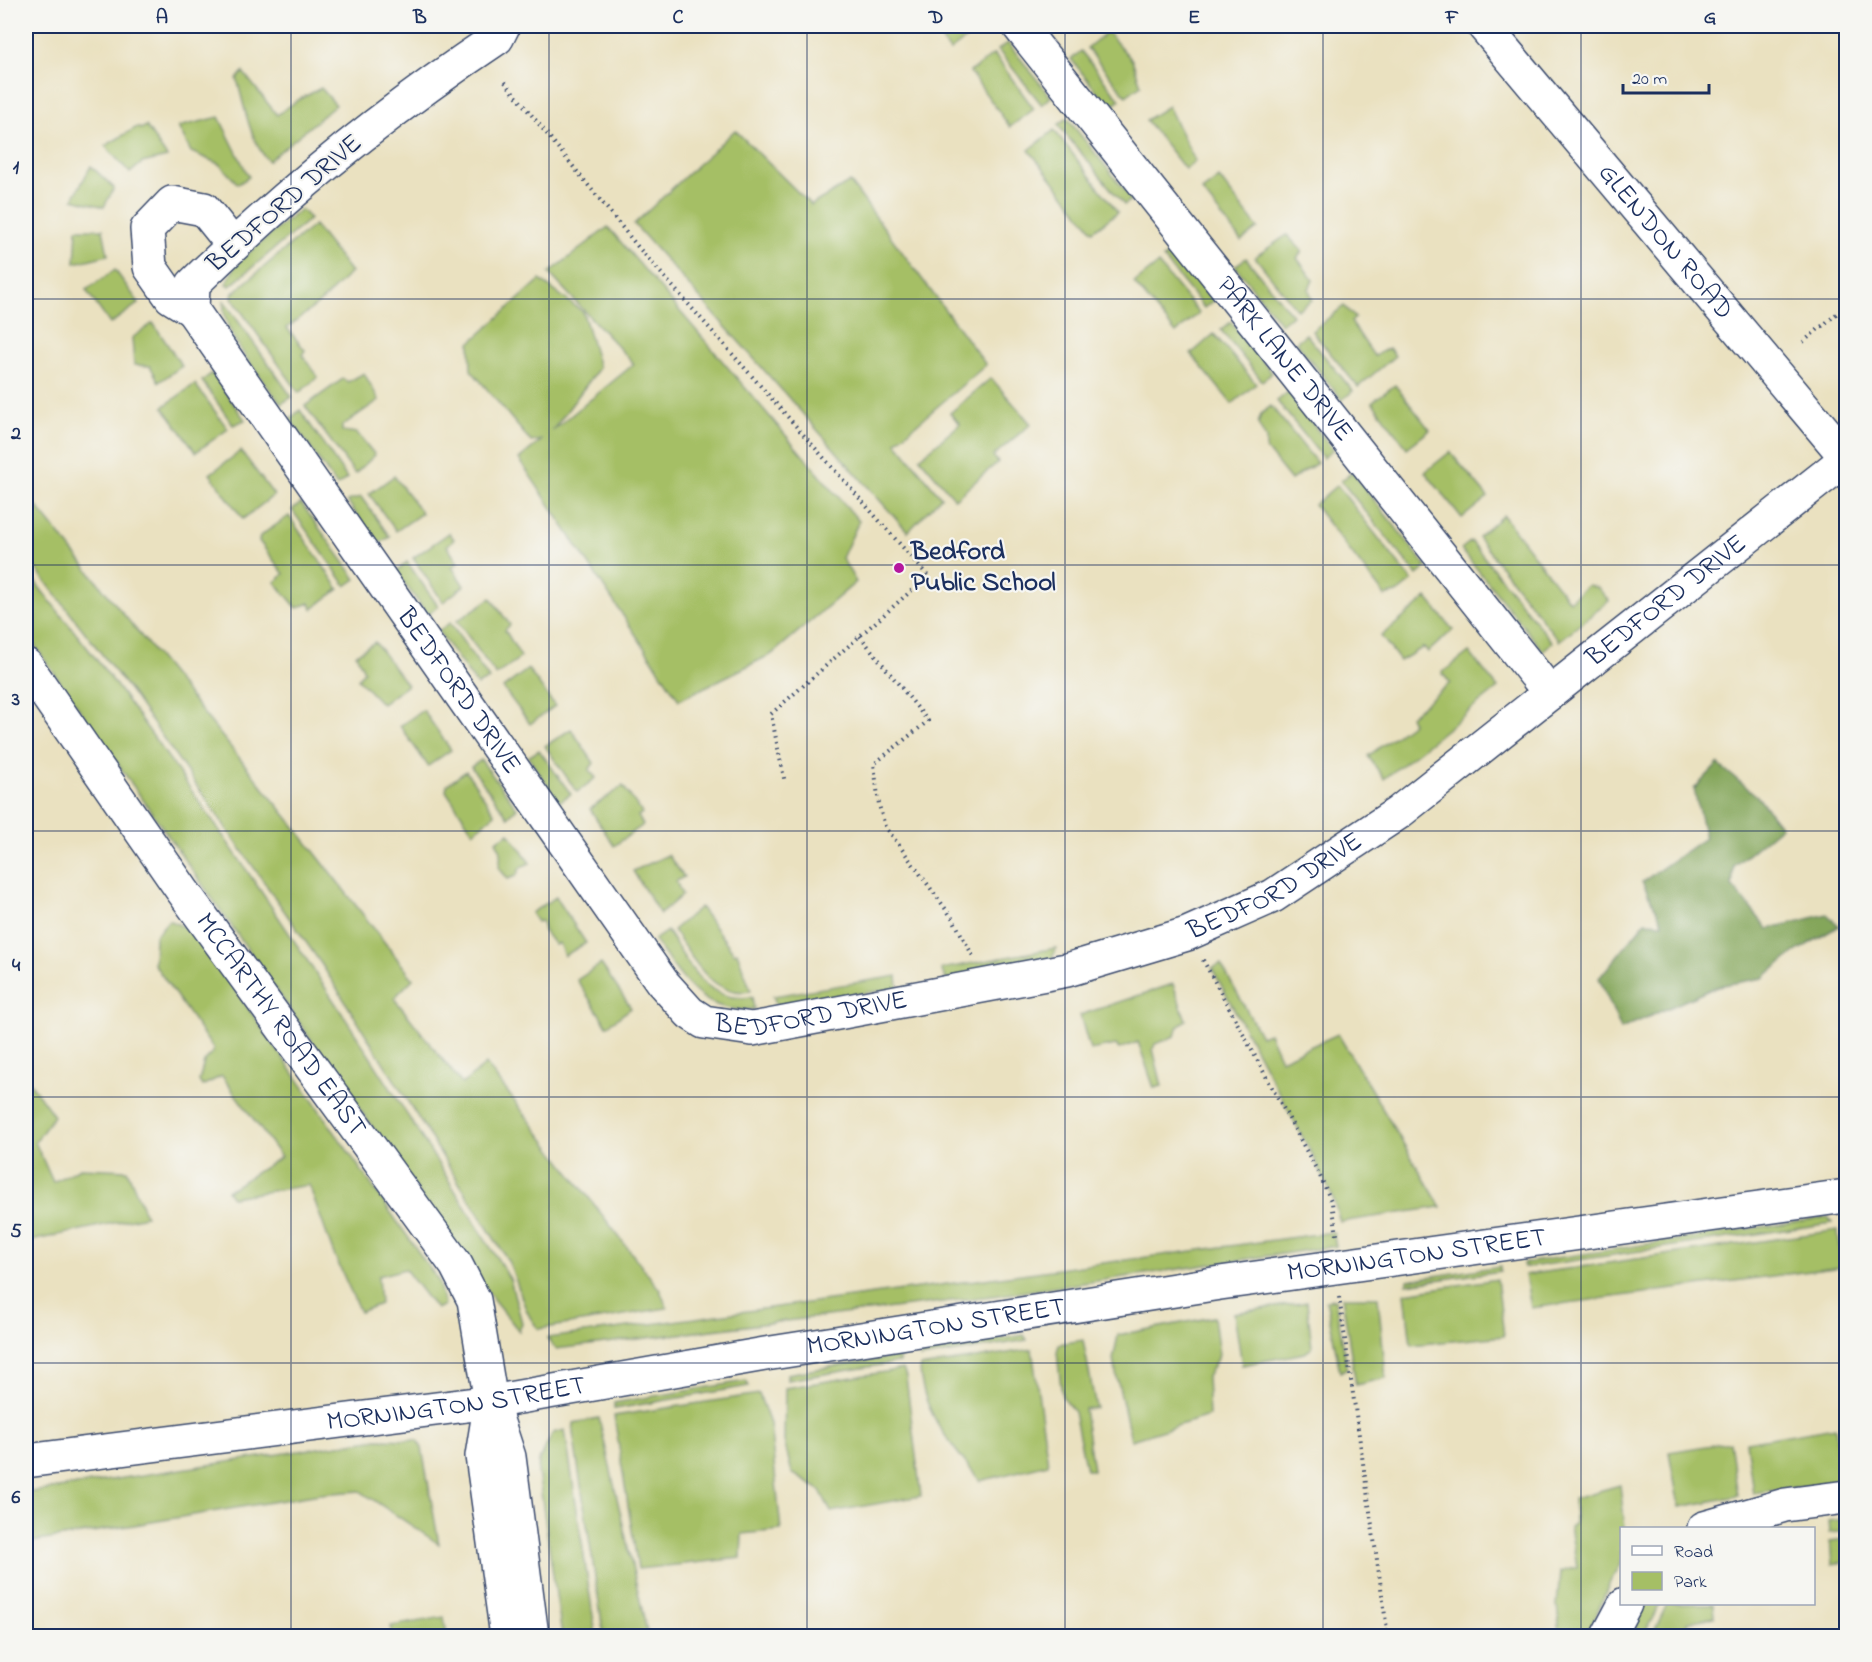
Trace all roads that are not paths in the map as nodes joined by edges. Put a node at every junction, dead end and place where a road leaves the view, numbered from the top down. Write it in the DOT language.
graph roads {
  1 [pos="503,26"];
  2 [pos="1019,26"];
  3 [pos="1484,26"];
  4 [pos="233,245"];
  5 [pos="192,310"];
  6 [pos="1846,458"];
  7 [pos="26,665"];
  8 [pos="1550,693"];
  9 [pos="1846,1196"];
  10 [pos="491,1402"];
  11 [pos="26,1461"];
  12 [pos="1846,1497"];
  13 [pos="1708,1527"];
  14 [pos="1624,1605"];
  15 [pos="507,1636"];
  16 [pos="532,1636"];
  17 [pos="1608,1636"];
  1 -- 4 [label="street, BEDFORD DRIVE"];
  2 -- 8 [label="street, PARK LANE DRIVE"];
  3 -- 6 [label="street, GLENDON ROAD"];
  4 -- 5 [label="street, BEDFORD DRIVE"];
  4 -- 5 [label="street"];
  5 -- 8 [label="street, BEDFORD DRIVE"];
  6 -- 8 [label="street, BEDFORD DRIVE"];
  7 -- 10 [label="street, MCCARTHY ROAD EAST"];
  9 -- 10 [label="street, MORNINGTON STREET"];
  10 -- 11 [label="street, MORNINGTON STREET"];
  10 -- 15 [label="street"];
  10 -- 16 [label="street"];
  12 -- 13 [label="street"];
  14 -- 17 [label="street"];
}
